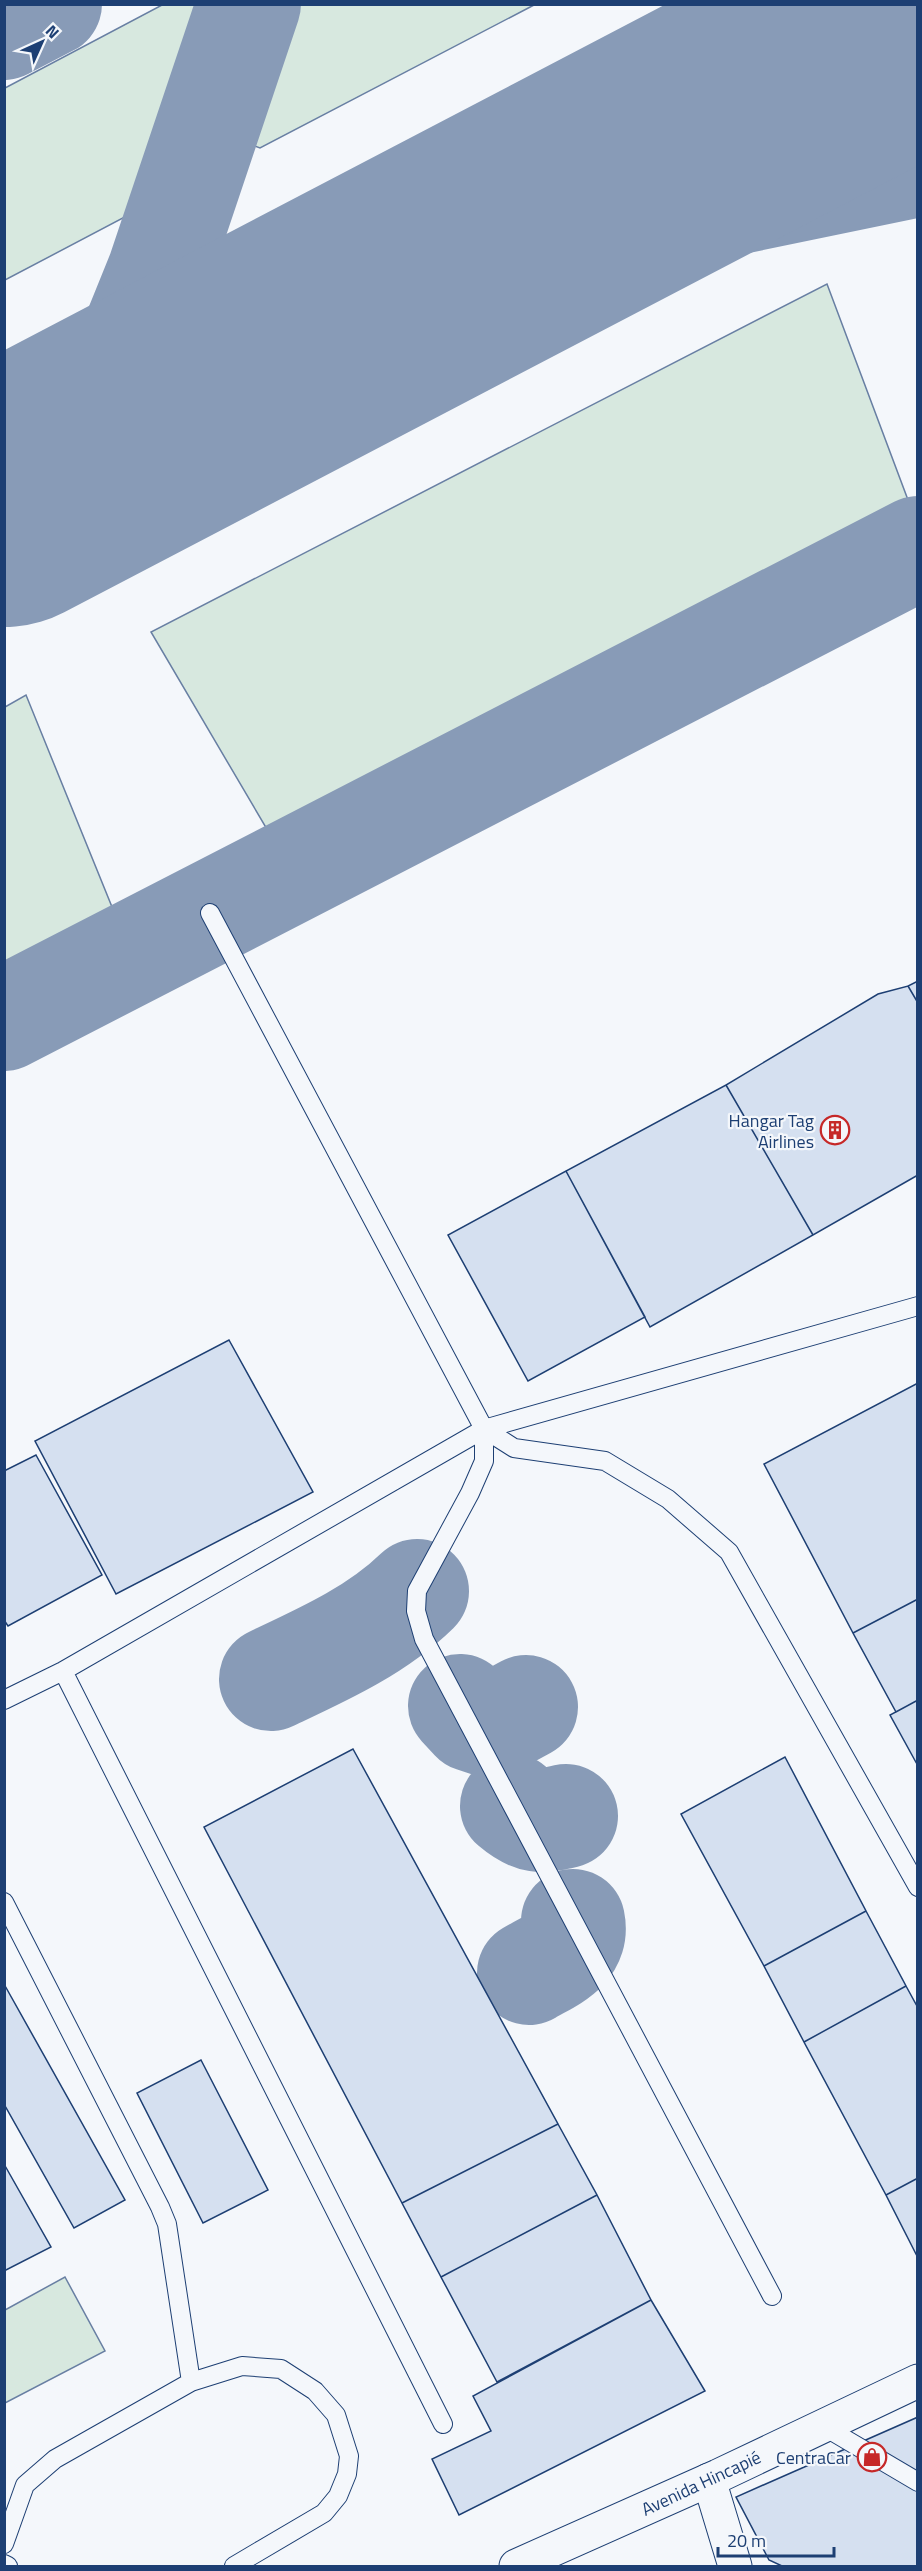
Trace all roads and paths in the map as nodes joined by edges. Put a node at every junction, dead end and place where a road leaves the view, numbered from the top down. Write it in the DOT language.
graph roads {
  1 [pos="210,913"];
  2 [pos="918,1306"];
  3 [pos="484,1429"];
  4 [pos="63,1671"];
  5 [pos="4,1700"];
  6 [pos="918,1887"];
  7 [pos="4,1902"];
  8 [pos="772,2296"];
  9 [pos="918,2381"];
  10 [pos="191,2382"];
  11 [pos="443,2424"];
  12 [pos="822,2426"];
  13 [pos="709,2480"];
  14 [pos="918,2482"];
  15 [pos="4,2544"];
  16 [pos="535,2562"];
  17 [pos="234,2566"];
  18 [pos="735,2566"];
  1 -- 3 [label="lane"];
  2 -- 3 [label="lane"];
  3 -- 4 [label="lane"];
  3 -- 6 [label="lane"];
  3 -- 8 [label="lane"];
  4 -- 5 [label="lane"];
  4 -- 11 [label="lane"];
  7 -- 10 [label="lane"];
  9 -- 12 [label="main road, Avenida Hincapié"];
  10 -- 15 [label="lane"];
  10 -- 17 [label="lane"];
  12 -- 13 [label="main road, Avenida Hincapié"];
  12 -- 14 [label="lane"];
  13 -- 16 [label="main road, Avenida Hincapié"];
  13 -- 18 [label="main road"];
}
